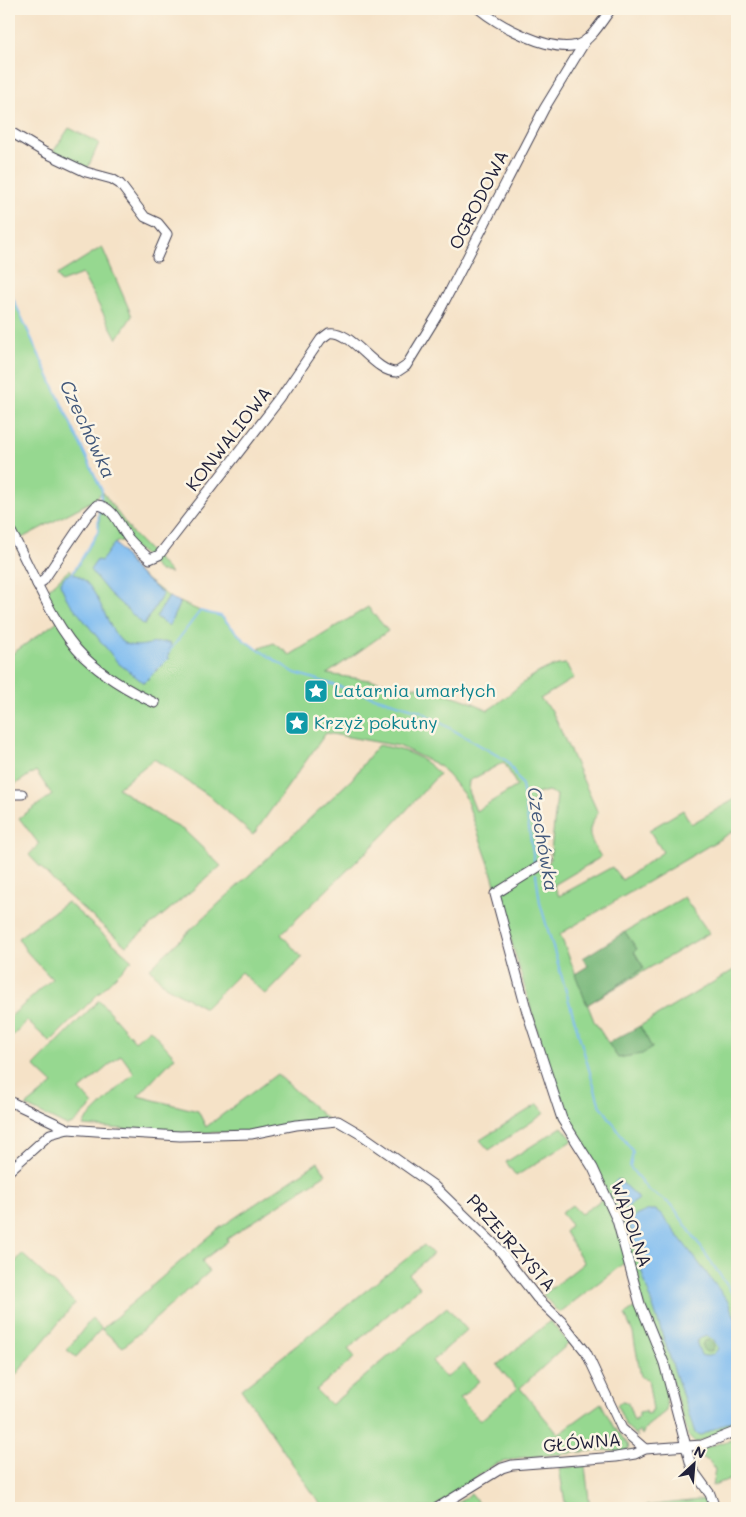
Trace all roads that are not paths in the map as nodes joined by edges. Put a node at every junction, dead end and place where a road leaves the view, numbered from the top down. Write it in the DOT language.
graph roads {
  1 [pos="479,9"];
  2 [pos="611,9"];
  3 [pos="586,40"];
  4 [pos="9,131"];
  5 [pos="157,257"];
  6 [pos="329,333"];
  7 [pos="9,528"];
  8 [pos="37,584"];
  9 [pos="154,703"];
  10 [pos="9,794"];
  11 [pos="22,794"];
  12 [pos="548,861"];
  13 [pos="9,1102"];
  14 [pos="68,1129"];
  15 [pos="9,1171"];
  16 [pos="737,1431"];
  17 [pos="686,1447"];
  18 [pos="645,1449"];
  19 [pos="437,1508"];
  20 [pos="715,1508"];
  1 -- 3 [label="street"];
  2 -- 3 [label="street, OGRODOWA"];
  3 -- 6 [label="street, OGRODOWA"];
  4 -- 5 [label="street"];
  6 -- 8 [label="street, KONWALIOWA"];
  7 -- 8 [label="street"];
  8 -- 9 [label="street"];
  10 -- 11 [label="street"];
  12 -- 17 [label="street, WĄDOLNA"];
  13 -- 14 [label="street, PRZEJRZYSTA"];
  14 -- 15 [label="street"];
  14 -- 18 [label="street, PRZEJRZYSTA"];
  16 -- 17 [label="street, GŁÓWNA"];
  17 -- 18 [label="street, GŁÓWNA"];
  17 -- 20 [label="street, WĄDOLNA"];
  18 -- 19 [label="street, GŁÓWNA"];
}
